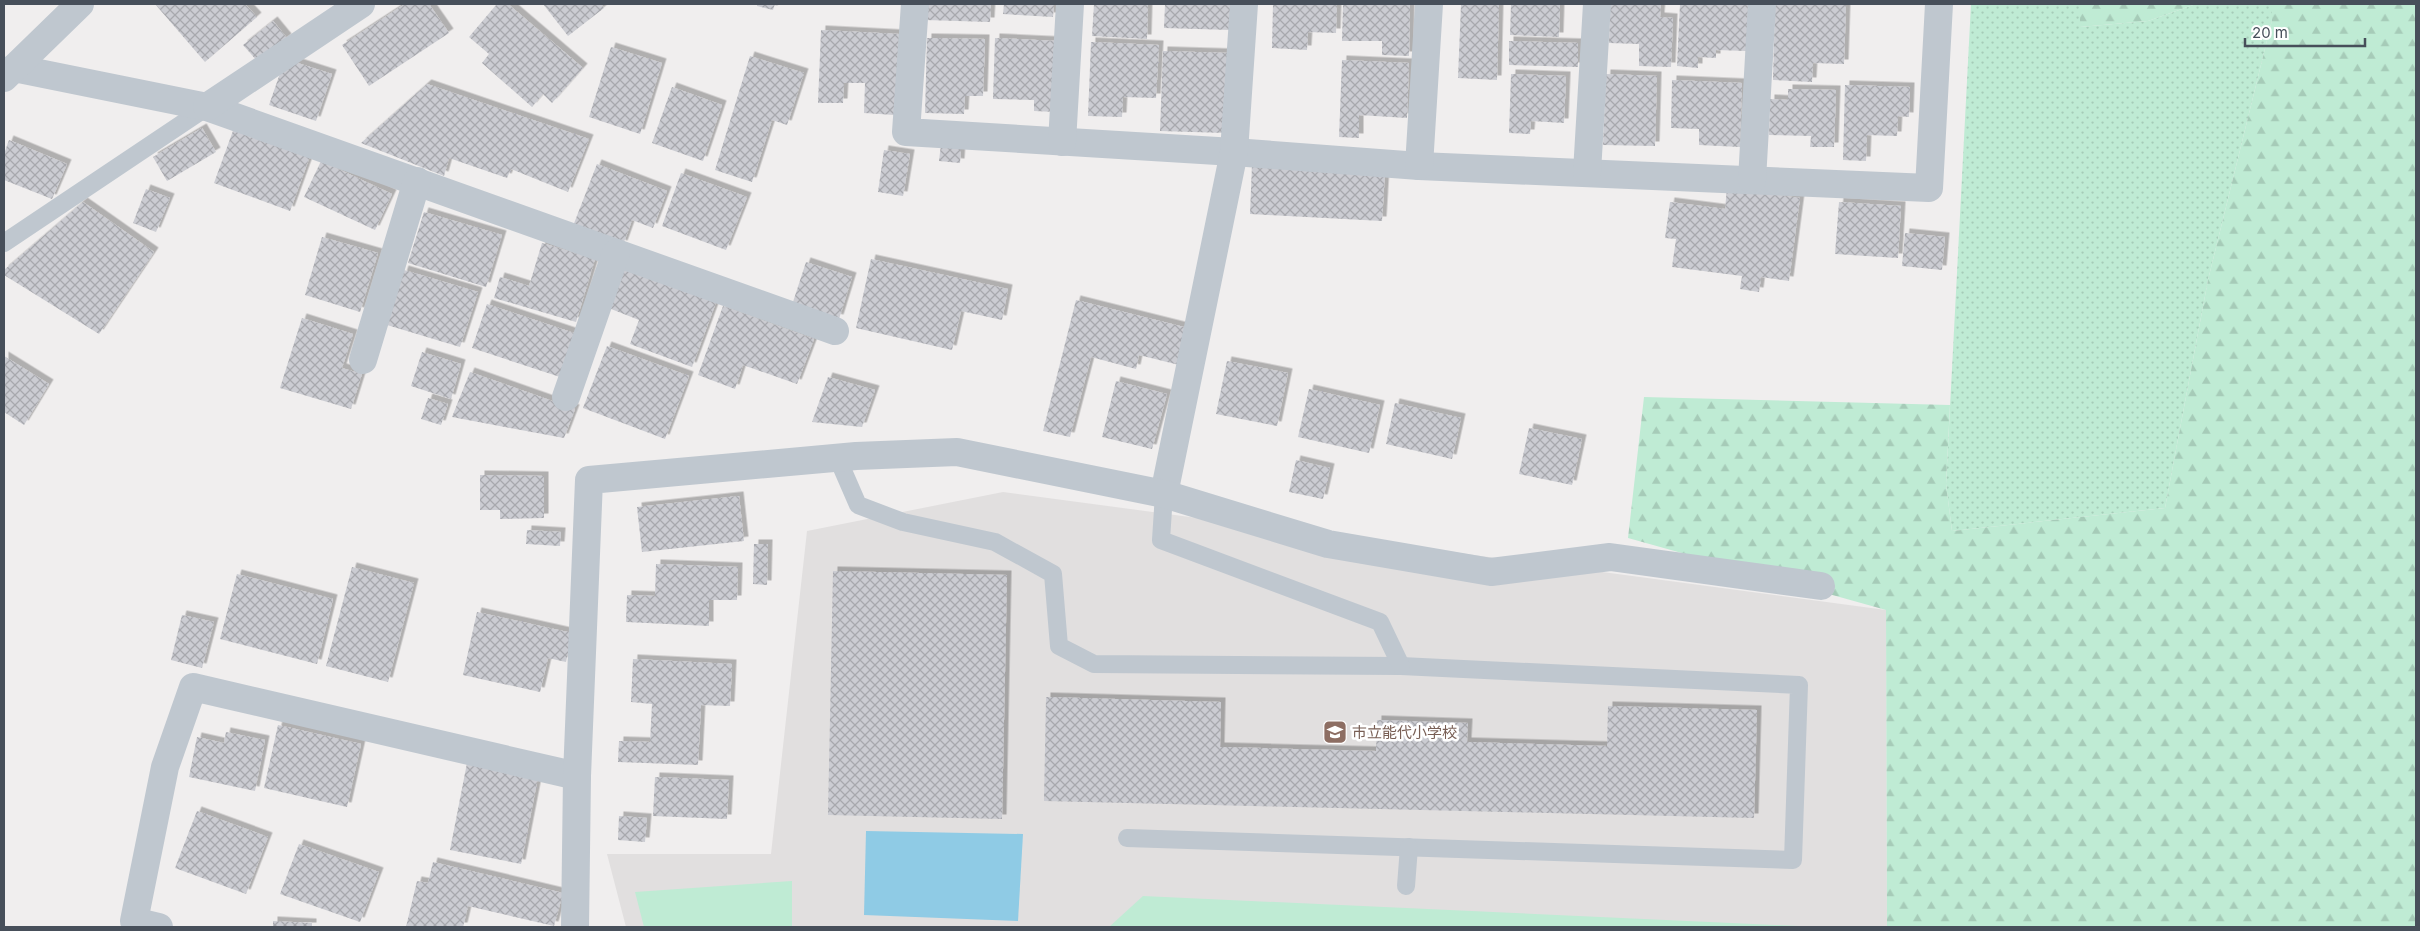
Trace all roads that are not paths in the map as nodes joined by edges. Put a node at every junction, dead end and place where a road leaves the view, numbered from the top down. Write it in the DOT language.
graph roads {
  1 [pos="80,4"];
  2 [pos="361,4"];
  3 [pos="915,4"];
  4 [pos="1070,4"];
  5 [pos="1244,4"];
  6 [pos="1429,4"];
  7 [pos="1597,4"];
  8 [pos="1762,4"];
  9 [pos="1939,4"];
  10 [pos="9,73"];
  11 [pos="207,107"];
  12 [pos="1062,142"];
  13 [pos="1234,152"];
  14 [pos="1419,166"];
  15 [pos="1587,172"];
  16 [pos="1752,180"];
  17 [pos="418,181"];
  18 [pos="4,243"];
  19 [pos="616,253"];
  20 [pos="834,331"];
  21 [pos="363,360"];
  22 [pos="566,397"];
  23 [pos="838,459"];
  24 [pos="1164,494"];
  25 [pos="1821,586"];
  26 [pos="1401,666"];
  27 [pos="577,776"];
  28 [pos="1128,838"];
  29 [pos="1409,847"];
  30 [pos="1406,886"];
  31 [pos="159,927"];
  32 [pos="575,927"];
  1 -- 10 [label="street"];
  2 -- 11 [label="street"];
  3 -- 12 [label="street"];
  4 -- 12 [label="street"];
  5 -- 13 [label="street"];
  6 -- 14 [label="street"];
  7 -- 15 [label="street"];
  8 -- 16 [label="street"];
  9 -- 16 [label="street"];
  10 -- 11 [label="street"];
  11 -- 17 [label="street"];
  11 -- 18 [label="lane"];
  12 -- 13 [label="street"];
  13 -- 14 [label="street"];
  13 -- 24 [label="street"];
  14 -- 15 [label="street"];
  15 -- 16 [label="street"];
  17 -- 19 [label="street"];
  17 -- 21 [label="street"];
  19 -- 20 [label="street"];
  19 -- 22 [label="street"];
  23 -- 24 [label="street"];
  23 -- 26 [label="lane"];
  23 -- 27 [label="street"];
  24 -- 25 [label="street"];
  24 -- 26 [label="lane"];
  26 -- 29 [label="lane"];
  27 -- 31 [label="street"];
  27 -- 32 [label="street"];
  28 -- 29 [label="lane"];
  29 -- 30 [label="lane"];
}
